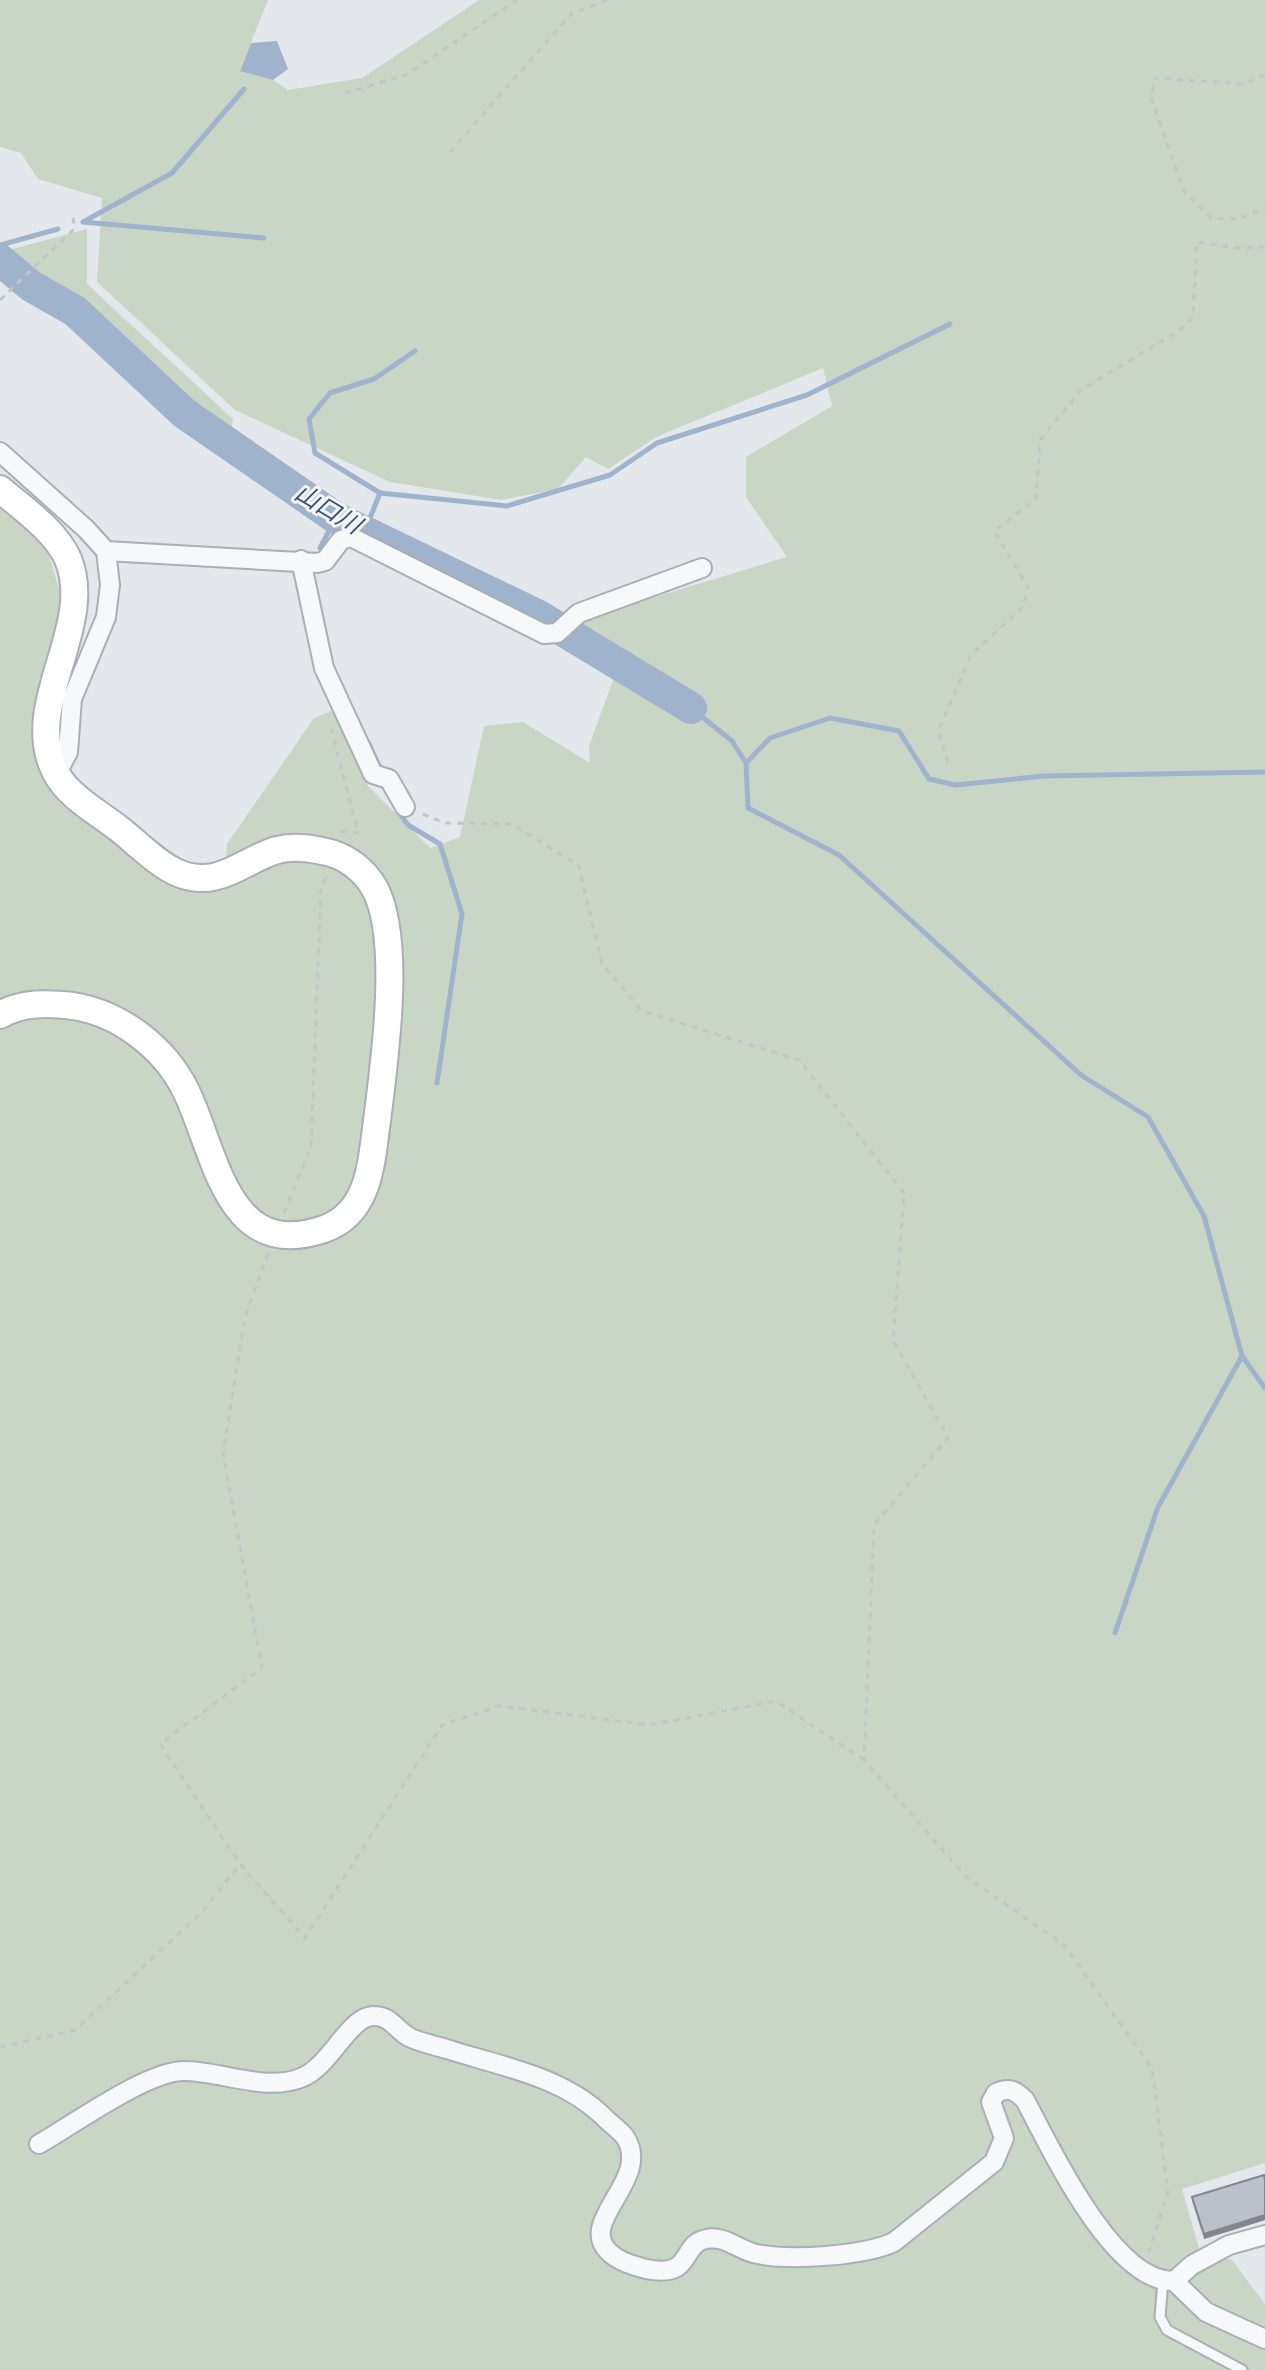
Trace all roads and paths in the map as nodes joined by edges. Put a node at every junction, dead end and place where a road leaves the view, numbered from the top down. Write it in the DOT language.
graph roads {
  1 [pos="517,0"];
  2 [pos="608,0"];
  3 [pos="1265,75"];
  4 [pos="345,93"];
  5 [pos="450,152"];
  6 [pos="1265,208"];
  7 [pos="73,213"];
  8 [pos="1265,247"];
  9 [pos="0,300"];
  10 [pos="0,452"];
  11 [pos="0,489"];
  12 [pos="106,551"];
  13 [pos="301,560"];
  14 [pos="702,568"];
  15 [pos="330,722"];
  16 [pos="948,762"];
  17 [pos="56,775"];
  18 [pos="405,807"];
  19 [pos="331,842"];
  20 [pos="0,1015"];
  21 [pos="275,1233"];
  22 [pos="864,1760"];
  23 [pos="240,1864"];
  24 [pos="0,2047"];
  25 [pos="39,2144"];
  26 [pos="1265,2235"];
  27 [pos="1142,2270"];
  28 [pos="1168,2281"];
  29 [pos="1265,2339"];
  30 [pos="1242,2370"];
  1 -- 4 [label="path"];
  2 -- 5 [label="path"];
  3 -- 6 [label="path"];
  7 -- 9 [label="path"];
  8 -- 16 [label="path"];
  10 -- 12 [label="street"];
  11 -- 17 [label="street"];
  12 -- 13 [label="street"];
  12 -- 17 [label="street"];
  13 -- 14 [label="street"];
  13 -- 18 [label="street"];
  15 -- 19 [label="path"];
  17 -- 19 [label="street"];
  18 -- 22 [label="path"];
  19 -- 21 [label="path"];
  19 -- 21 [label="street"];
  20 -- 21 [label="street"];
  21 -- 23 [label="path"];
  22 -- 23 [label="path"];
  22 -- 27 [label="path"];
  23 -- 24 [label="path"];
  25 -- 27 [label="street"];
  26 -- 28 [label="street"];
  27 -- 28 [label="street"];
  28 -- 29 [label="street"];
  28 -- 30 [label="lane"];
}
